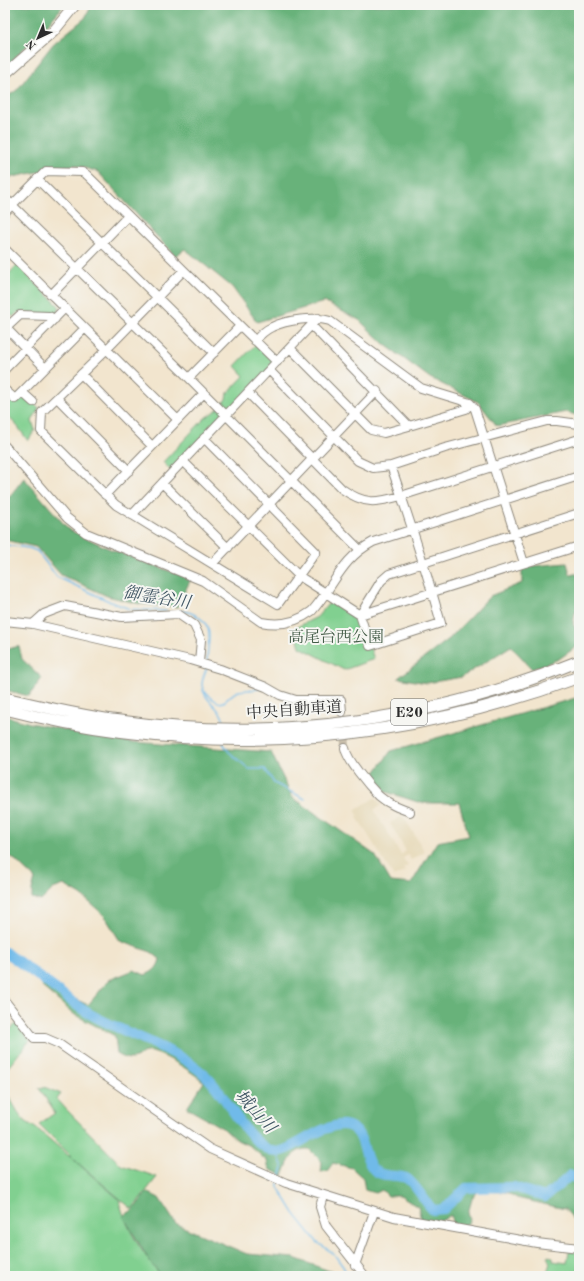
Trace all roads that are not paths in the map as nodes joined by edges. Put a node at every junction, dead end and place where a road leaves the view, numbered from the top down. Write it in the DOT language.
graph roads {
  1 [pos="75,5"];
  2 [pos="5,74"];
  3 [pos="37,179"];
  4 [pos="5,198"];
  5 [pos="12,204"];
  6 [pos="5,212"];
  7 [pos="128,216"];
  8 [pos="102,242"];
  9 [pos="5,250"];
  10 [pos="76,269"];
  11 [pos="183,270"];
  12 [pos="51,295"];
  13 [pos="158,297"];
  14 [pos="65,308"];
  15 [pos="318,318"];
  16 [pos="55,319"];
  17 [pos="132,324"];
  18 [pos="312,326"];
  19 [pos="239,327"];
  20 [pos="5,328"];
  21 [pos="85,328"];
  22 [pos="255,341"];
  23 [pos="26,348"];
  24 [pos="290,348"];
  25 [pos="106,350"];
  26 [pos="214,353"];
  27 [pos="277,362"];
  28 [pos="46,368"];
  29 [pos="5,369"];
  30 [pos="269,370"];
  31 [pos="81,374"];
  32 [pos="189,378"];
  33 [pos="5,390"];
  34 [pos="377,391"];
  35 [pos="22,392"];
  36 [pos="248,392"];
  37 [pos="204,393"];
  38 [pos="57,398"];
  39 [pos="470,404"];
  40 [pos="38,407"];
  41 [pos="354,414"];
  42 [pos="226,416"];
  43 [pos="178,420"];
  44 [pos="579,424"];
  45 [pos="409,426"];
  46 [pos="334,436"];
  47 [pos="483,436"];
  48 [pos="204,438"];
  49 [pos="579,439"];
  50 [pos="5,446"];
  51 [pos="152,446"];
  52 [pos="312,458"];
  53 [pos="183,461"];
  54 [pos="391,466"];
  55 [pos="492,467"];
  56 [pos="128,470"];
  57 [pos="579,476"];
  58 [pos="290,481"];
  59 [pos="162,483"];
  60 [pos="104,495"];
  61 [pos="401,496"];
  62 [pos="503,500"];
  63 [pos="269,503"];
  64 [pos="579,513"];
  65 [pos="132,515"];
  66 [pos="248,527"];
  67 [pos="411,528"];
  68 [pos="514,533"];
  69 [pos="579,546"];
  70 [pos="228,548"];
  71 [pos="359,550"];
  72 [pos="213,563"];
  73 [pos="422,563"];
  74 [pos="524,563"];
  75 [pos="299,576"];
  76 [pos="432,592"];
  77 [pos="326,594"];
  78 [pos="360,615"];
  79 [pos="5,621"];
  80 [pos="33,624"];
  81 [pos="579,661"];
  82 [pos="204,664"];
  83 [pos="579,676"];
  84 [pos="5,698"];
  85 [pos="5,709"];
  86 [pos="342,712"];
  87 [pos="232,735"];
  88 [pos="346,748"];
  89 [pos="410,812"];
  90 [pos="5,1001"];
  91 [pos="323,1196"];
  92 [pos="374,1212"];
  93 [pos="579,1248"];
  94 [pos="355,1265"];
  95 [pos="365,1276"];
  1 -- 2 [label="main road"];
  3 -- 5 [label="street"];
  3 -- 7 [label="street"];
  3 -- 8 [label="street"];
  4 -- 5 [label="street"];
  5 -- 6 [label="street"];
  5 -- 10 [label="street"];
  7 -- 8 [label="street"];
  7 -- 11 [label="street"];
  8 -- 10 [label="street"];
  8 -- 13 [label="street"];
  9 -- 12 [label="street"];
  10 -- 12 [label="street"];
  10 -- 17 [label="street"];
  11 -- 13 [label="street"];
  11 -- 19 [label="street"];
  12 -- 14 [label="street"];
  13 -- 17 [label="street"];
  13 -- 26 [label="street"];
  14 -- 16 [label="street"];
  14 -- 21 [label="street"];
  15 -- 18 [label="street"];
  15 -- 22 [label="street"];
  15 -- 39 [label="street"];
  16 -- 20 [label="street"];
  16 -- 23 [label="street"];
  17 -- 25 [label="street"];
  17 -- 32 [label="street"];
  18 -- 24 [label="street"];
  18 -- 34 [label="street"];
  19 -- 22 [label="street"];
  19 -- 26 [label="street"];
  20 -- 23 [label="street"];
  21 -- 25 [label="street"];
  21 -- 28 [label="street"];
  22 -- 27 [label="street"];
  23 -- 28 [label="street"];
  23 -- 29 [label="street"];
  24 -- 27 [label="street"];
  24 -- 41 [label="street"];
  25 -- 31 [label="street"];
  25 -- 43 [label="street"];
  26 -- 32 [label="street"];
  27 -- 30 [label="street"];
  28 -- 35 [label="street"];
  30 -- 36 [label="street"];
  30 -- 46 [label="street"];
  31 -- 38 [label="street"];
  31 -- 51 [label="street"];
  32 -- 37 [label="street"];
  33 -- 35 [label="street"];
  34 -- 41 [label="street"];
  34 -- 45 [label="street"];
  35 -- 40 [label="street"];
  36 -- 42 [label="street"];
  36 -- 52 [label="street"];
  37 -- 42 [label="street"];
  37 -- 43 [label="street"];
  38 -- 40 [label="street"];
  38 -- 56 [label="street"];
  39 -- 45 [label="street"];
  39 -- 47 [label="street"];
  40 -- 60 [label="street"];
  41 -- 45 [label="street"];
  41 -- 46 [label="street"];
  42 -- 48 [label="street"];
  42 -- 58 [label="street"];
  43 -- 51 [label="street"];
  44 -- 47 [label="street"];
  46 -- 52 [label="street"];
  46 -- 54 [label="street"];
  47 -- 54 [label="street"];
  47 -- 55 [label="street"];
  48 -- 53 [label="street"];
  48 -- 63 [label="street"];
  49 -- 55 [label="street"];
  50 -- 77 [label="street"];
  51 -- 56 [label="street"];
  52 -- 58 [label="street"];
  52 -- 61 [label="street"];
  53 -- 59 [label="street"];
  53 -- 66 [label="street"];
  54 -- 61 [label="street"];
  55 -- 61 [label="street"];
  55 -- 62 [label="street"];
  56 -- 60 [label="street"];
  57 -- 62 [label="street"];
  58 -- 63 [label="street"];
  58 -- 71 [label="street"];
  59 -- 65 [label="street"];
  59 -- 70 [label="street"];
  60 -- 65 [label="street"];
  61 -- 67 [label="street"];
  62 -- 67 [label="street"];
  62 -- 68 [label="street"];
  63 -- 66 [label="street"];
  63 -- 75 [label="street"];
  64 -- 68 [label="street"];
  65 -- 72 [label="street"];
  66 -- 70 [label="street"];
  66 -- 75 [label="street"];
  67 -- 71 [label="street"];
  67 -- 73 [label="street"];
  68 -- 73 [label="street"];
  68 -- 74 [label="street"];
  69 -- 74 [label="street"];
  70 -- 72 [label="street"];
  71 -- 77 [label="street"];
  72 -- 75 [label="street"];
  73 -- 76 [label="street"];
  73 -- 78 [label="street"];
  74 -- 76 [label="street"];
  75 -- 77 [label="street"];
  76 -- 78 [label="street"];
  76 -- 78 [label="street"];
  77 -- 78 [label="street"];
  79 -- 80 [label="street"];
  80 -- 82 [label="street"];
  80 -- 82 [label="street"];
  81 -- 87 [label="highway, 中央自動車道 / E20"];
  82 -- 86 [label="street"];
  83 -- 87 [label="highway, 中央自動車道 / E20"];
  84 -- 87 [label="highway, 中央自動車道 / E20"];
  85 -- 87 [label="highway, 中央自動車道 / E20"];
  88 -- 89 [label="street"];
  90 -- 91 [label="street"];
  91 -- 92 [label="street"];
  91 -- 94 [label="street"];
  92 -- 93 [label="street"];
  92 -- 94 [label="street"];
  94 -- 95 [label="street"];
}
